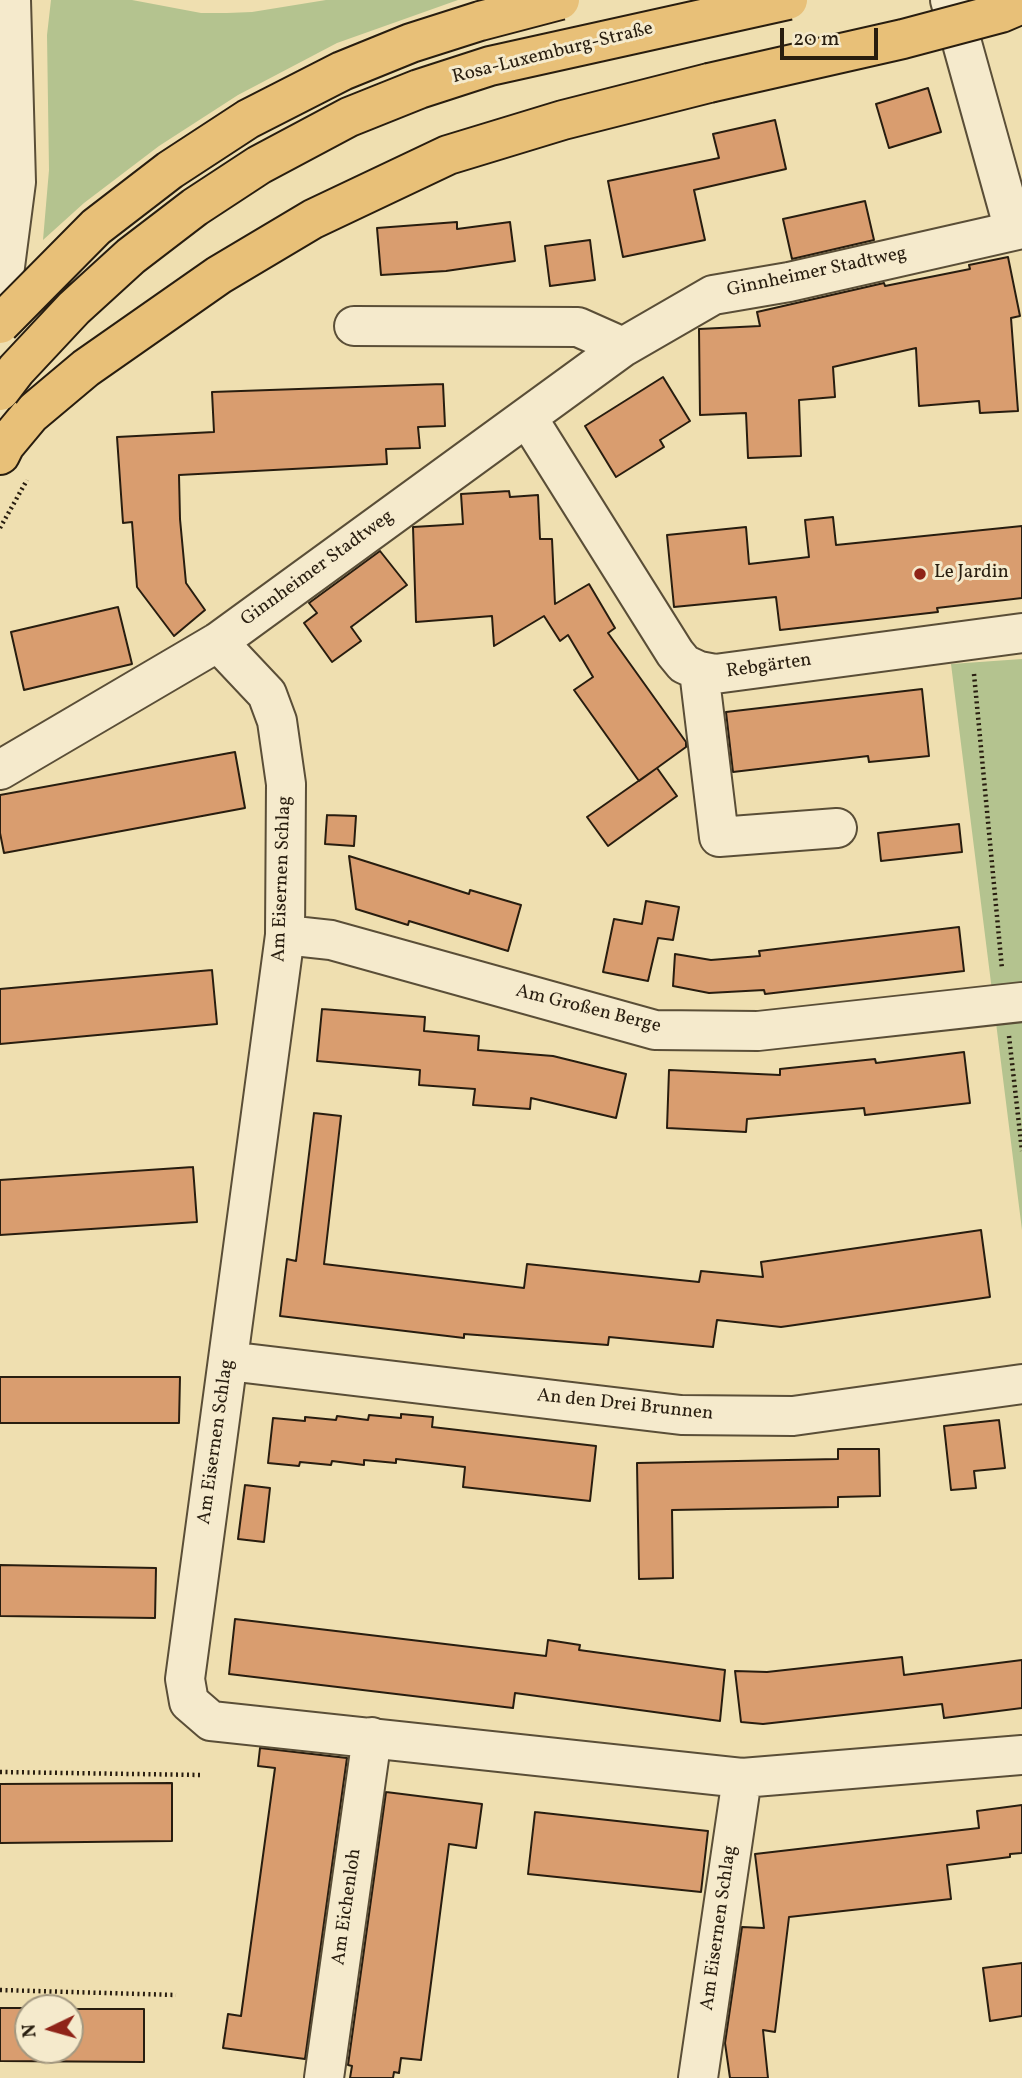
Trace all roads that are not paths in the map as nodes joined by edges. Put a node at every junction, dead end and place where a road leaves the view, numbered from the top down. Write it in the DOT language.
graph roads {
  1 [pos="11,0"];
  2 [pos="560,0"];
  3 [pos="788,0"];
  4 [pos="950,0"];
  5 [pos="1022,4"];
  6 [pos="1018,229"];
  7 [pos="0,304"];
  8 [pos="0,324"];
  9 [pos="354,326"];
  10 [pos="623,347"];
  11 [pos="0,391"];
  12 [pos="527,417"];
  13 [pos="2,449"];
  14 [pos="1022,633"];
  15 [pos="218,642"];
  16 [pos="699,671"];
  17 [pos="0,770"];
  18 [pos="837,828"];
  19 [pos="285,935"];
  20 [pos="1014,1003"];
  21 [pos="228,1361"];
  22 [pos="1022,1384"];
  23 [pos="372,1737"];
  24 [pos="1022,1755"];
  25 [pos="742,1778"];
  26 [pos="324,2078"];
  27 [pos="698,2078"];
  1 -- 7 [label="street"];
  2 -- 8 [label="highway, bridge"];
  3 -- 11 [label="highway, Rosa-Luxemburg-Straße, bridge"];
  4 -- 6 [label="street"];
  5 -- 13 [label="highway, bridge"];
  6 -- 10 [label="street, Ginnheimer Stadtweg"];
  9 -- 10 [label="street"];
  10 -- 12 [label="street, Ginnheimer Stadtweg"];
  12 -- 15 [label="street, Ginnheimer Stadtweg"];
  12 -- 16 [label="street, Rebgärten"];
  14 -- 16 [label="street, Rebgärten"];
  15 -- 17 [label="street, Ginnheimer Stadtweg"];
  15 -- 19 [label="street, Am Eisernen Schlag"];
  16 -- 18 [label="street"];
  19 -- 20 [label="street, Am Großen Berge"];
  19 -- 21 [label="street, Am Eisernen Schlag"];
  21 -- 22 [label="street, An den Drei Brunnen"];
  21 -- 23 [label="street, Am Eisernen Schlag"];
  23 -- 25 [label="street, Am Eisernen Schlag"];
  23 -- 26 [label="street, Am Eichenloh"];
  24 -- 25 [label="street, Am Eisernen Schlag"];
  25 -- 27 [label="street, Am Eisernen Schlag"];
}
